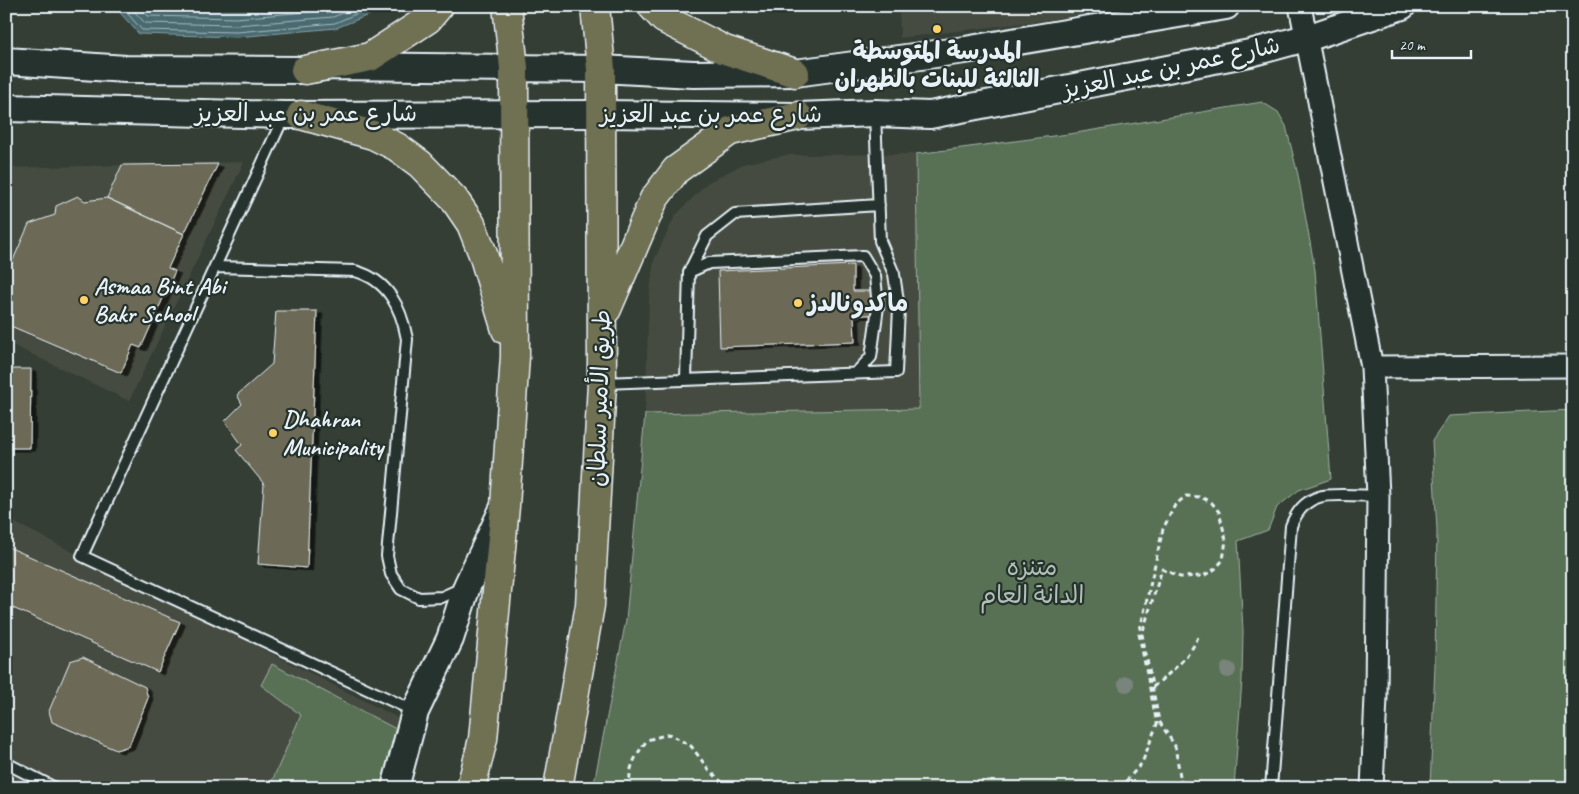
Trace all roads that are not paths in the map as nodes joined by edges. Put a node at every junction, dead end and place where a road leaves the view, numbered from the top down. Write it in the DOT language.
graph roads {
  1 [pos="439,6"];
  2 [pos="507,6"];
  3 [pos="595,6"];
  4 [pos="652,6"];
  5 [pos="1226,6"];
  6 [pos="1300,6"];
  7 [pos="1402,6"];
  8 [pos="1306,38"];
  9 [pos="6,61"];
  10 [pos="514,68"];
  11 [pos="601,69"];
  12 [pos="305,70"];
  13 [pos="795,73"];
  14 [pos="6,108"];
  15 [pos="875,113"];
  16 [pos="514,114"];
  17 [pos="600,114"];
  18 [pos="292,115"];
  19 [pos="798,116"];
  20 [pos="879,205"];
  21 [pos="215,266"];
  22 [pos="689,272"];
  23 [pos="602,320"];
  24 [pos="514,356"];
  25 [pos="1573,366"];
  26 [pos="1372,367"];
  27 [pos="856,373"];
  28 [pos="686,379"];
  29 [pos="602,383"];
  30 [pos="1378,496"];
  31 [pos="505,506"];
  32 [pos="467,586"];
  33 [pos="416,712"];
  34 [pos="6,763"];
  35 [pos="55,788"];
  36 [pos="395,788"];
  37 [pos="471,788"];
  38 [pos="558,788"];
  39 [pos="1271,788"];
  40 [pos="1372,788"];
  1 -- 12 [label="main road"];
  2 -- 10 [label="main road"];
  3 -- 11 [label="main road, طريق الأمير سلطان"];
  4 -- 13 [label="main road"];
  5 -- 13 [label="street"];
  6 -- 8 [label="street"];
  7 -- 8 [label="street, شارع عمر بن عبد العزيز"];
  8 -- 15 [label="street, شارع عمر بن عبد العزيز"];
  8 -- 26 [label="street"];
  9 -- 12 [label="street"];
  10 -- 11 [label="street"];
  10 -- 12 [label="street"];
  10 -- 16 [label="main road"];
  11 -- 13 [label="street"];
  11 -- 17 [label="main road, طريق الأمير سلطان"];
  14 -- 18 [label="street, شارع عمر بن عبد العزيز"];
  15 -- 19 [label="street, شارع عمر بن عبد العزيز"];
  15 -- 20 [label="lane"];
  16 -- 17 [label="street, شارع عمر بن عبد العزيز"];
  16 -- 18 [label="street, شارع عمر بن عبد العزيز"];
  16 -- 24 [label="main road"];
  17 -- 19 [label="street, شارع عمر بن عبد العزيز"];
  17 -- 23 [label="main road, طريق الأمير سلطان"];
  18 -- 21 [label="lane"];
  18 -- 24 [label="main road"];
  19 -- 23 [label="main road"];
  20 -- 22 [label="lane"];
  20 -- 27 [label="lane"];
  21 -- 32 [label="lane"];
  21 -- 33 [label="lane"];
  22 -- 27 [label="lane"];
  22 -- 28 [label="lane"];
  23 -- 29 [label="main road, طريق الأمير سلطان"];
  24 -- 31 [label="main road"];
  25 -- 26 [label="street"];
  26 -- 30 [label="street"];
  27 -- 28 [label="lane"];
  28 -- 29 [label="lane"];
  29 -- 38 [label="main road, طريق الأمير سلطان"];
  30 -- 39 [label="lane"];
  30 -- 40 [label="street"];
  31 -- 32 [label="street"];
  31 -- 37 [label="main road"];
  32 -- 33 [label="street"];
  33 -- 36 [label="street"];
  34 -- 35 [label="lane"];
}
